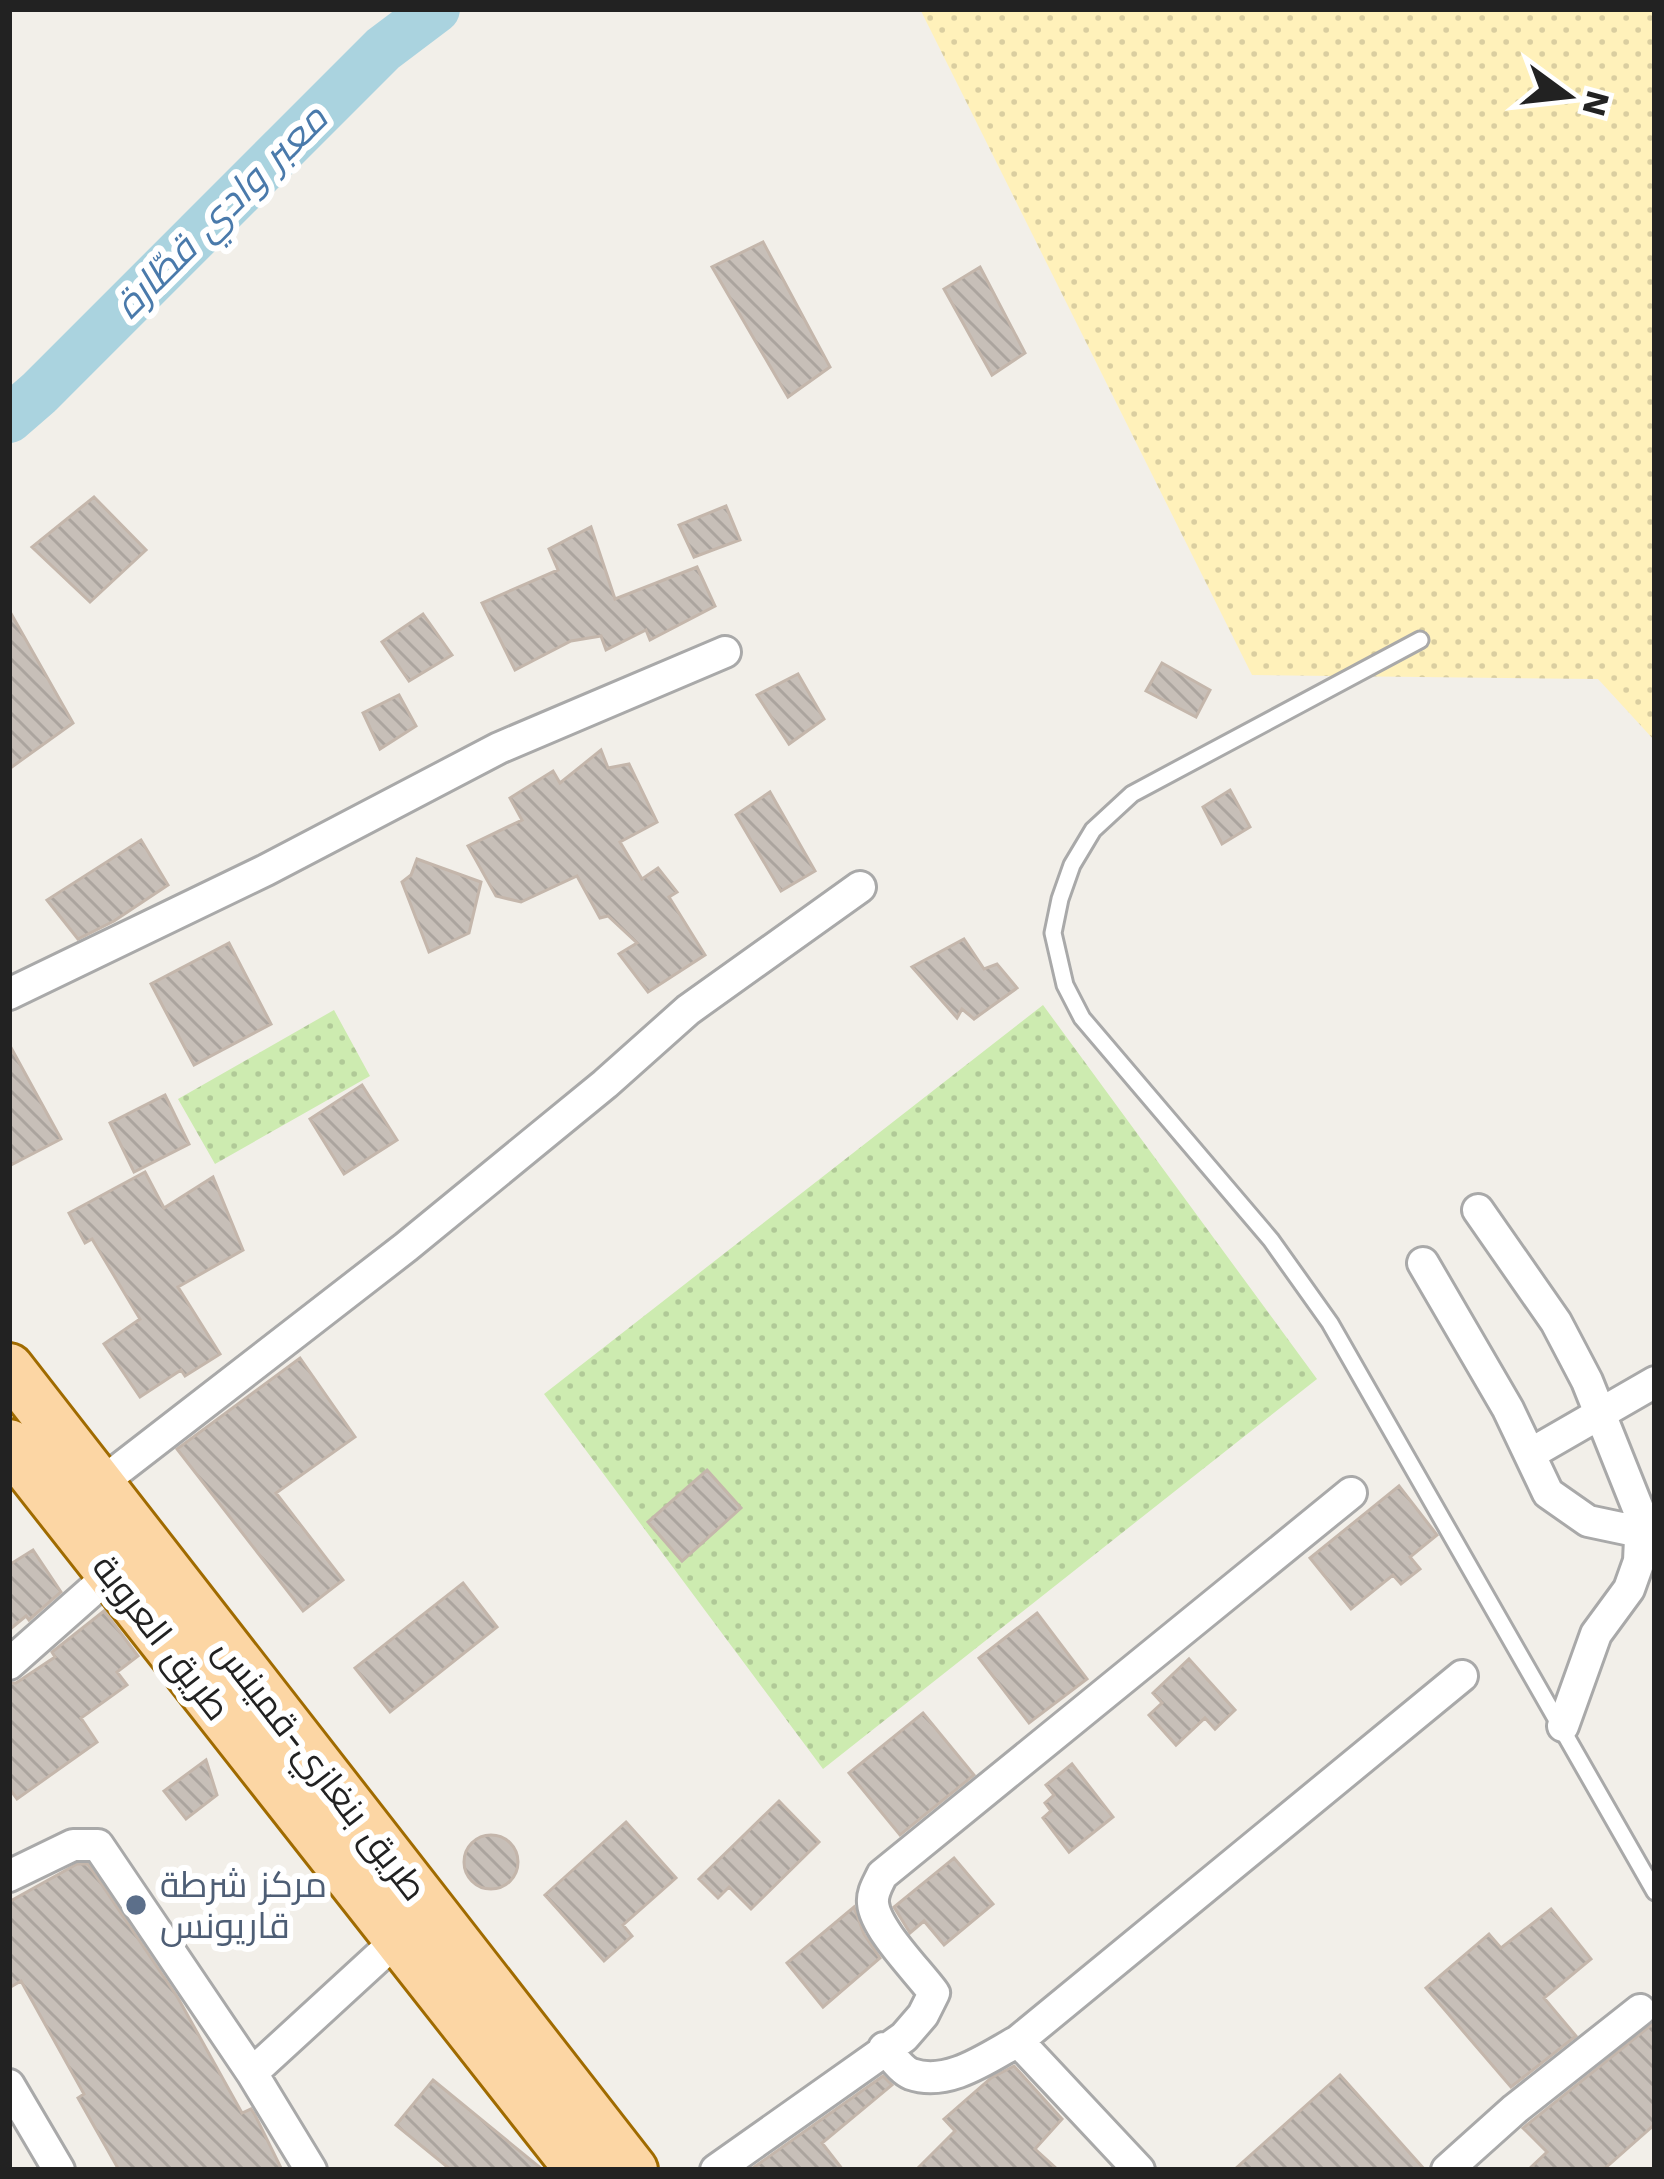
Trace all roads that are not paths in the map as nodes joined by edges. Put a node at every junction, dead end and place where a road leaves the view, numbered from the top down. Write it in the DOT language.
graph roads {
  1 [pos="1420,640"];
  2 [pos="725,652"];
  3 [pos="860,886"];
  4 [pos="9,994"];
  5 [pos="1478,1210"];
  6 [pos="1423,1263"];
  7 [pos="9,1368"];
  8 [pos="1655,1382"];
  9 [pos="1600,1411"];
  10 [pos="9,1444"];
  11 [pos="1530,1454"];
  12 [pos="100,1484"];
  13 [pos="1351,1493"];
  14 [pos="1640,1532"];
  15 [pos="112,1573"];
  16 [pos="9,1664"];
  17 [pos="1462,1676"];
  18 [pos="1563,1726"];
  19 [pos="9,1876"];
  20 [pos="1655,1892"];
  21 [pos="398,1939"];
  22 [pos="1640,2010"];
  23 [pos="1018,2041"];
  24 [pos="884,2048"];
  25 [pos="252,2073"];
  26 [pos="9,2084"];
  27 [pos="59,2170"];
  28 [pos="311,2170"];
  29 [pos="580,2170"];
  30 [pos="632,2170"];
  31 [pos="716,2170"];
  32 [pos="1139,2170"];
  33 [pos="1447,2170"];
  1 -- 18 [label="lane"];
  2 -- 4 [label="street"];
  3 -- 12 [label="street"];
  5 -- 9 [label="street"];
  6 -- 11 [label="street"];
  7 -- 12 [label="main road, طريق بنغازي-قمينس"];
  8 -- 9 [label="street"];
  9 -- 11 [label="street"];
  9 -- 14 [label="street"];
  10 -- 15 [label="main road, طريق العروبة"];
  11 -- 14 [label="street"];
  12 -- 30 [label="main road, طريق بنغازي-قمينس"];
  13 -- 24 [label="street"];
  14 -- 18 [label="street"];
  15 -- 16 [label="street"];
  15 -- 21 [label="main road, طريق العروبة"];
  17 -- 23 [label="street"];
  18 -- 20 [label="lane"];
  19 -- 25 [label="street"];
  21 -- 25 [label="street"];
  21 -- 29 [label="main road, طريق العروبة"];
  22 -- 33 [label="street"];
  23 -- 24 [label="street"];
  23 -- 32 [label="street"];
  24 -- 31 [label="street"];
  25 -- 28 [label="street"];
  26 -- 27 [label="street"];
}
